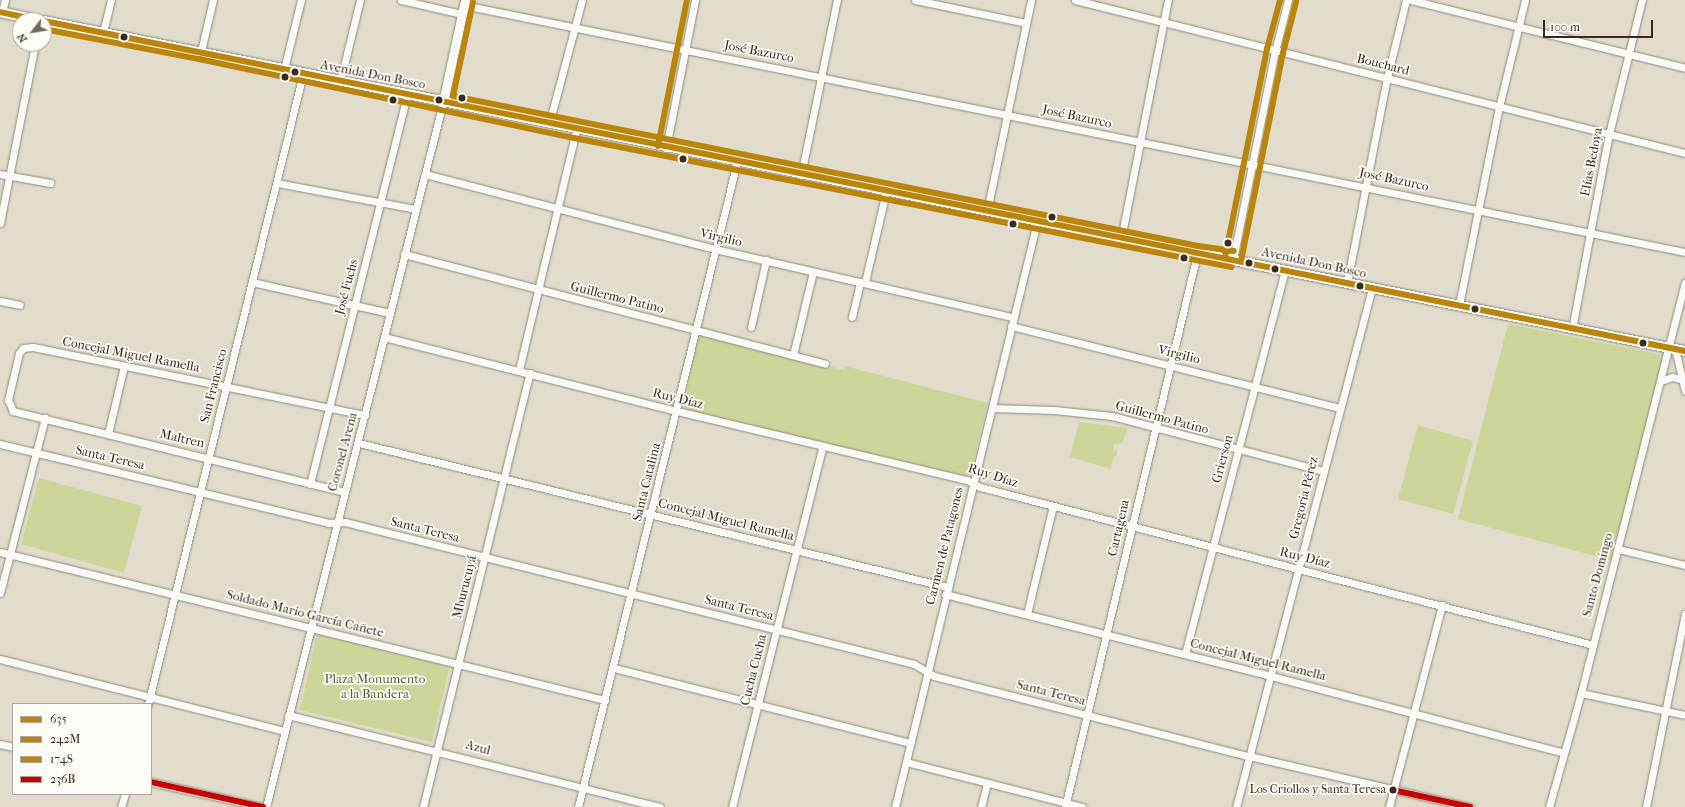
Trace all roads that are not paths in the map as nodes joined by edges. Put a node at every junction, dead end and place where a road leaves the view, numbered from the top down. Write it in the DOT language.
graph roads {
  1 [pos="5,0"];
  2 [pos="111,0"];
  3 [pos="213,0"];
  4 [pos="301,0"];
  5 [pos="360,0"];
  6 [pos="401,0"];
  7 [pos="582,0"];
  8 [pos="695,0"];
  9 [pos="837,0"];
  10 [pos="915,0"];
  11 [pos="1031,0"];
  12 [pos="1075,0"];
  13 [pos="1168,0"];
  14 [pos="1288,0"];
  15 [pos="1406,0"];
  16 [pos="1411,0"];
  17 [pos="1525,0"];
  18 [pos="1642,0"];
  19 [pos="463,6"];
  20 [pos="1,12"];
  21 [pos="12,14"];
  22 [pos="52,22"];
  23 [pos="1163,22"];
  24 [pos="1026,23"];
  25 [pos="1518,25"];
  26 [pos="575,28"];
  27 [pos="103,32"];
  28 [pos="201,51"];
  29 [pos="685,51"];
  30 [pos="1275,51"];
  31 [pos="33,52"];
  32 [pos="1629,55"];
  33 [pos="1685,68"];
  34 [pos="284,69"];
  35 [pos="303,74"];
  36 [pos="822,76"];
  37 [pos="1387,78"];
  38 [pos="340,82"];
  39 [pos="407,96"];
  40 [pos="443,102"];
  41 [pos="1499,107"];
  42 [pos="1006,114"];
  43 [pos="549,124"];
  44 [pos="576,130"];
  45 [pos="1610,134"];
  46 [pos="1141,143"];
  47 [pos="666,148"];
  48 [pos="1685,153"];
  49 [pos="738,162"];
  50 [pos="1252,164"];
  51 [pos="0,174"];
  52 [pos="425,174"];
  53 [pos="802,175"];
  54 [pos="10,176"];
  55 [pos="50,183"];
  56 [pos="277,183"];
  57 [pos="1365,186"];
  58 [pos="886,192"];
  59 [pos="382,202"];
  60 [pos="416,209"];
  61 [pos="557,209"];
  62 [pos="1478,210"];
  63 [pos="987,211"];
  64 [pos="1037,222"];
  65 [pos="0,224"];
  66 [pos="1591,232"];
  67 [pos="1121,239"];
  68 [pos="715,249"];
  69 [pos="1685,252"];
  70 [pos="404,254"];
  71 [pos="1197,254"];
  72 [pos="1234,259"];
  73 [pos="766,260"];
  74 [pos="1285,270"];
  75 [pos="814,272"];
  76 [pos="252,282"];
  77 [pos="862,282"];
  78 [pos="1347,283"];
  79 [pos="1685,283"];
  80 [pos="1372,288"];
  81 [pos="539,290"];
  82 [pos="0,301"];
  83 [pos="20,305"];
  84 [pos="354,305"];
  85 [pos="1459,305"];
  86 [pos="390,313"];
  87 [pos="852,317"];
  88 [pos="1013,317"];
  89 [pos="1011,326"];
  90 [pos="751,327"];
  91 [pos="1572,329"];
  92 [pos="695,330"];
  93 [pos="384,337"];
  94 [pos="1676,350"];
  95 [pos="793,355"];
  96 [pos="825,364"];
  97 [pos="124,366"];
  98 [pos="1172,366"];
  99 [pos="519,370"];
  100 [pos="530,373"];
  101 [pos="1681,379"];
  102 [pos="1661,380"];
  103 [pos="226,387"];
  104 [pos="1254,387"];
  105 [pos="1685,391"];
  106 [pos="328,408"];
  107 [pos="992,408"];
  108 [pos="1340,408"];
  109 [pos="14,411"];
  110 [pos="677,411"];
  111 [pos="365,415"];
  112 [pos="44,418"];
  113 [pos="1156,427"];
  114 [pos="108,434"];
  115 [pos="359,443"];
  116 [pos="0,444"];
  117 [pos="823,446"];
  118 [pos="1237,450"];
  119 [pos="36,453"];
  120 [pos="209,458"];
  121 [pos="1322,471"];
  122 [pos="504,477"];
  123 [pos="973,483"];
  124 [pos="310,484"];
  125 [pos="200,492"];
  126 [pos="345,492"];
  127 [pos="1053,506"];
  128 [pos="651,514"];
  129 [pos="338,522"];
  130 [pos="1132,527"];
  131 [pos="1213,547"];
  132 [pos="797,549"];
  133 [pos="1618,549"];
  134 [pos="0,552"];
  135 [pos="10,554"];
  136 [pos="484,557"];
  137 [pos="1685,565"];
  138 [pos="1299,568"];
  139 [pos="946,591"];
  140 [pos="0,593"];
  141 [pos="631,594"];
  142 [pos="176,595"];
  143 [pos="1442,605"];
  144 [pos="1027,614"];
  145 [pos="1685,614"];
  146 [pos="311,628"];
  147 [pos="777,630"];
  148 [pos="1106,636"];
  149 [pos="1593,645"];
  150 [pos="1185,654"];
  151 [pos="0,658"];
  152 [pos="458,664"];
  153 [pos="614,668"];
  154 [pos="928,672"];
  155 [pos="1272,676"];
  156 [pos="1581,693"];
  157 [pos="150,696"];
  158 [pos="604,700"];
  159 [pos="148,703"];
  160 [pos="758,706"];
  161 [pos="1664,711"];
  162 [pos="1414,712"];
  163 [pos="288,715"];
  164 [pos="1088,715"];
  165 [pos="1685,715"];
  166 [pos="284,731"];
  167 [pos="911,743"];
  168 [pos="0,744"];
  169 [pos="12,748"];
  170 [pos="437,750"];
  171 [pos="1564,753"];
  172 [pos="1249,756"];
  173 [pos="906,762"];
  174 [pos="152,782"];
  175 [pos="987,783"];
  176 [pos="583,788"];
  177 [pos="1393,790"];
  178 [pos="125,795"];
  179 [pos="1066,805"];
  180 [pos="121,807"];
  181 [pos="263,807"];
  182 [pos="266,807"];
  183 [pos="423,807"];
  184 [pos="578,807"];
  185 [pos="660,807"];
  186 [pos="732,807"];
  187 [pos="895,807"];
  188 [pos="981,807"];
  189 [pos="1082,807"];
  190 [pos="1236,807"];
  191 [pos="1389,807"];
  192 [pos="1470,807"];
  193 [pos="1549,807"];
  194 [pos="1646,807"];
  1 -- 20 [label="street"];
  2 -- 27 [label="street"];
  3 -- 28 [label="street"];
  4 -- 34 [label="street"];
  5 -- 38 [label="street"];
  6 -- 19 [label="street, José Bazurco"];
  7 -- 26 [label="street"];
  8 -- 29 [label="street"];
  9 -- 36 [label="street"];
  10 -- 24 [label="street"];
  11 -- 24 [label="street"];
  12 -- 23 [label="street, Bouchard"];
  13 -- 23 [label="street"];
  14 -- 30 [label="street"];
  15 -- 37 [label="street"];
  16 -- 25 [label="street"];
  17 -- 25 [label="street"];
  18 -- 32 [label="street, Elías Bedoya"];
  19 -- 26 [label="street, José Bazurco"];
  19 -- 40 [label="street"];
  20 -- 21 [label="main road"];
  22 -- 27 [label="main road, Avenida Don Bosco"];
  23 -- 30 [label="street, Bouchard"];
  23 -- 46 [label="street"];
  24 -- 42 [label="street"];
  25 -- 32 [label="street"];
  25 -- 41 [label="street"];
  26 -- 29 [label="street, José Bazurco"];
  26 -- 43 [label="street"];
  27 -- 28 [label="main road, Avenida Don Bosco"];
  28 -- 34 [label="main road, Avenida Don Bosco"];
  29 -- 36 [label="street, José Bazurco"];
  29 -- 47 [label="street"];
  30 -- 37 [label="street, Bouchard"];
  30 -- 50 [label="street"];
  31 -- 54 [label="street"];
  32 -- 33 [label="street"];
  32 -- 45 [label="street, Elías Bedoya"];
  34 -- 35 [label="main road, Avenida Don Bosco"];
  35 -- 38 [label="main road, Avenida Don Bosco"];
  35 -- 56 [label="street, San Francisco"];
  36 -- 42 [label="street, José Bazurco"];
  36 -- 53 [label="street"];
  37 -- 41 [label="street, Bouchard"];
  37 -- 57 [label="street"];
  38 -- 39 [label="main road, Avenida Don Bosco"];
  39 -- 40 [label="main road, Avenida Don Bosco"];
  39 -- 59 [label="street, José Fuchs"];
  40 -- 43 [label="main road, Avenida Don Bosco"];
  40 -- 52 [label="street, Coronel Arena"];
  41 -- 45 [label="street, Bouchard"];
  41 -- 62 [label="street"];
  42 -- 46 [label="street, José Bazurco"];
  42 -- 63 [label="street"];
  43 -- 44 [label="main road, Avenida Don Bosco"];
  44 -- 47 [label="main road, Avenida Don Bosco"];
  44 -- 61 [label="street"];
  45 -- 48 [label="street, Bouchard"];
  45 -- 66 [label="street, Elías Bedoya"];
  46 -- 50 [label="street, José Bazurco"];
  46 -- 67 [label="street"];
  47 -- 49 [label="main road, Avenida Don Bosco"];
  49 -- 53 [label="main road, Avenida Don Bosco"];
  49 -- 68 [label="street, Santa Catalina"];
  50 -- 57 [label="street, José Bazurco"];
  50 -- 72 [label="street"];
  51 -- 54 [label="street"];
  52 -- 60 [label="street, Coronel Arena"];
  52 -- 61 [label="street, Virgilio"];
  53 -- 58 [label="main road, Avenida Don Bosco"];
  54 -- 55 [label="street"];
  54 -- 65 [label="street"];
  56 -- 59 [label="street"];
  56 -- 76 [label="street, San Francisco"];
  57 -- 62 [label="street, José Bazurco"];
  57 -- 78 [label="street"];
  58 -- 63 [label="main road, Avenida Don Bosco"];
  58 -- 77 [label="street"];
  59 -- 60 [label="street"];
  59 -- 84 [label="street, José Fuchs"];
  60 -- 70 [label="street, Coronel Arena"];
  61 -- 68 [label="street, Virgilio"];
  61 -- 81 [label="street"];
  62 -- 66 [label="street, José Bazurco"];
  62 -- 85 [label="street"];
  63 -- 64 [label="main road, Avenida Don Bosco"];
  64 -- 67 [label="main road, Avenida Don Bosco"];
  64 -- 88 [label="street, Carmen de Patagones"];
  66 -- 69 [label="street, José Bazurco"];
  66 -- 91 [label="street, Elías Bedoya"];
  67 -- 71 [label="main road, Avenida Don Bosco"];
  68 -- 73 [label="street, Virgilio"];
  68 -- 92 [label="street, Santa Catalina"];
  70 -- 81 [label="street, Guillermo Patino"];
  70 -- 86 [label="street, Coronel Arena"];
  71 -- 72 [label="main road, Avenida Don Bosco"];
  71 -- 98 [label="street, Cartagena"];
  72 -- 74 [label="main road, Avenida Don Bosco"];
  73 -- 75 [label="street, Virgilio"];
  73 -- 90 [label="street"];
  74 -- 78 [label="main road, Avenida Don Bosco"];
  74 -- 104 [label="street, Grierson"];
  75 -- 77 [label="street, Virgilio"];
  75 -- 95 [label="street"];
  76 -- 84 [label="street"];
  76 -- 103 [label="street, San Francisco"];
  77 -- 87 [label="street"];
  77 -- 88 [label="street, Virgilio"];
  78 -- 80 [label="main road, Avenida Don Bosco"];
  79 -- 94 [label="street, Santo Domingo"];
  80 -- 85 [label="main road, Avenida Don Bosco"];
  80 -- 108 [label="street, Gregoria Pérez"];
  81 -- 92 [label="street, Guillermo Patino"];
  81 -- 99 [label="street"];
  82 -- 83 [label="street"];
  84 -- 86 [label="street"];
  84 -- 106 [label="street, José Fuchs"];
  85 -- 91 [label="main road, Avenida Don Bosco"];
  86 -- 93 [label="street, Coronel Arena"];
  88 -- 89 [label="street, Carmen de Patagones"];
  89 -- 98 [label="street, Virgilio"];
  89 -- 107 [label="street, Carmen de Patagones"];
  91 -- 94 [label="main road, Avenida Don Bosco"];
  92 -- 95 [label="street, Guillermo Patino"];
  92 -- 110 [label="street, Santa Catalina"];
  93 -- 99 [label="street, Ruy Díaz"];
  93 -- 111 [label="street, Coronel Arena"];
  94 -- 101 [label="street"];
  94 -- 102 [label="street, Santo Domingo"];
  95 -- 96 [label="street, Guillermo Patino"];
  97 -- 103 [label="street, Concejal Miguel Ramella"];
  97 -- 109 [label="street, Concejal Miguel Ramella"];
  97 -- 114 [label="street"];
  98 -- 104 [label="street, Virgilio"];
  98 -- 113 [label="street, Cartagena"];
  99 -- 100 [label="street, Ruy Díaz"];
  100 -- 110 [label="street, Ruy Díaz"];
  100 -- 122 [label="street, Mburucuyá"];
  101 -- 102 [label="street"];
  101 -- 105 [label="street"];
  102 -- 133 [label="street, Santo Domingo"];
  103 -- 106 [label="street, Concejal Miguel Ramella"];
  103 -- 120 [label="street, San Francisco"];
  104 -- 108 [label="street, Virgilio"];
  104 -- 118 [label="street, Grierson"];
  106 -- 111 [label="street, Concejal Miguel Ramella"];
  106 -- 124 [label="street, José Fuchs"];
  107 -- 113 [label="street, Guillermo Patino"];
  107 -- 123 [label="street, Carmen de Patagones"];
  108 -- 121 [label="street, Gregoria Pérez"];
  109 -- 112 [label="street, Maltren"];
  110 -- 117 [label="street, Ruy Díaz"];
  110 -- 128 [label="street, Santa Catalina"];
  111 -- 115 [label="street, Coronel Arena"];
  112 -- 114 [label="street, Maltren"];
  112 -- 119 [label="street"];
  113 -- 118 [label="street, Guillermo Patino"];
  113 -- 130 [label="street, Cartagena"];
  114 -- 120 [label="street, Maltren"];
  115 -- 122 [label="street, Concejal Miguel Ramella"];
  115 -- 126 [label="street, Coronel Arena"];
  116 -- 119 [label="street, Santa Teresa"];
  117 -- 123 [label="street, Ruy Díaz"];
  117 -- 132 [label="street, Cucha Cucha"];
  118 -- 121 [label="street, Guillermo Patino"];
  118 -- 131 [label="street, Grierson"];
  119 -- 125 [label="street, Santa Teresa"];
  119 -- 135 [label="street"];
  120 -- 124 [label="street, Maltren"];
  120 -- 125 [label="street, San Francisco"];
  121 -- 138 [label="street, Gregoria Pérez"];
  122 -- 128 [label="street, Concejal Miguel Ramella"];
  122 -- 136 [label="street, Mburucuyá"];
  123 -- 127 [label="street, Ruy Díaz"];
  123 -- 139 [label="street, Carmen de Patagones"];
  124 -- 126 [label="street, Maltren"];
  125 -- 129 [label="street, Santa Teresa"];
  125 -- 142 [label="street, San Francisco"];
  126 -- 129 [label="street, Coronel Arena"];
  127 -- 130 [label="street, Ruy Díaz"];
  127 -- 144 [label="street"];
  128 -- 132 [label="street, Concejal Miguel Ramella"];
  128 -- 141 [label="street, Santa Catalina"];
  129 -- 136 [label="street, Santa Teresa"];
  129 -- 146 [label="street, Coronel Arena"];
  130 -- 131 [label="street, Ruy Díaz"];
  130 -- 148 [label="street, Cartagena"];
  131 -- 138 [label="street, Ruy Díaz"];
  131 -- 150 [label="street, Grierson"];
  132 -- 139 [label="street, Concejal Miguel Ramella"];
  132 -- 147 [label="street, Cucha Cucha"];
  133 -- 137 [label="street"];
  133 -- 149 [label="street, Santo Domingo"];
  134 -- 135 [label="street, Soldado Mario García Cañete"];
  135 -- 140 [label="street"];
  135 -- 142 [label="street, Soldado Mario García Cañete"];
  136 -- 141 [label="street, Santa Teresa"];
  136 -- 152 [label="street, Mburucuyá"];
  138 -- 143 [label="street, Ruy Díaz"];
  138 -- 155 [label="street, Gregoria Pérez"];
  139 -- 144 [label="street, Concejal Miguel Ramella"];
  139 -- 154 [label="street, Carmen de Patagones"];
  141 -- 147 [label="street, Santa Teresa"];
  141 -- 153 [label="street, Santa Catalina"];
  142 -- 146 [label="street, Soldado Mario García Cañete"];
  142 -- 157 [label="street, San Francisco"];
  143 -- 149 [label="street, Ruy Díaz"];
  143 -- 162 [label="street"];
  144 -- 148 [label="street, Concejal Miguel Ramella"];
  145 -- 161 [label="street"];
  146 -- 152 [label="street, Soldado Mario García Cañete"];
  146 -- 163 [label="street, Coronel Arena"];
  147 -- 154 [label="street, Santa Teresa"];
  147 -- 160 [label="street, Cucha Cucha"];
  148 -- 150 [label="street, Concejal Miguel Ramella"];
  148 -- 164 [label="street, Cartagena"];
  149 -- 156 [label="street, Santo Domingo"];
  150 -- 155 [label="street, Concejal Miguel Ramella"];
  151 -- 157 [label="street"];
  152 -- 158 [label="street, Soldado Mario García Cañete"];
  152 -- 170 [label="street, Mburucuyá"];
  153 -- 158 [label="street, Santa Catalina"];
  153 -- 160 [label="street"];
  154 -- 164 [label="street, Santa Teresa"];
  154 -- 167 [label="street, Carmen de Patagones"];
  155 -- 162 [label="street, Concejal Miguel Ramella"];
  155 -- 172 [label="street, Gregoria Pérez"];
  156 -- 161 [label="street"];
  156 -- 171 [label="street, Santo Domingo"];
  157 -- 159 [label="street, San Francisco"];
  157 -- 166 [label="street"];
  158 -- 176 [label="street, Santa Catalina"];
  160 -- 167 [label="street"];
  160 -- 186 [label="street, Cucha Cucha"];
  161 -- 165 [label="street"];
  161 -- 194 [label="street"];
  162 -- 171 [label="street, Concejal Miguel Ramella"];
  162 -- 177 [label="street"];
  163 -- 166 [label="street, Coronel Arena"];
  163 -- 170 [label="street, Azul"];
  164 -- 172 [label="street, Santa Teresa"];
  164 -- 179 [label="street, Cartagena"];
  166 -- 182 [label="street, Coronel Arena"];
  167 -- 173 [label="street, Carmen de Patagones"];
  168 -- 169 [label="street"];
  170 -- 176 [label="street, Azul"];
  170 -- 183 [label="street, Mburucuyá"];
  171 -- 193 [label="street, Santo Domingo"];
  172 -- 177 [label="street, Santa Teresa"];
  172 -- 190 [label="street, Gregoria Pérez"];
  173 -- 175 [label="street"];
  173 -- 187 [label="street, Carmen de Patagones"];
  174 -- 181 [label="street"];
  175 -- 179 [label="street"];
  175 -- 188 [label="street"];
  176 -- 184 [label="street, Santa Catalina"];
  176 -- 185 [label="street, Azul"];
  177 -- 191 [label="street"];
  177 -- 192 [label="street, Santa Teresa"];
  178 -- 180 [label="street"];
  179 -- 189 [label="street"];
}
